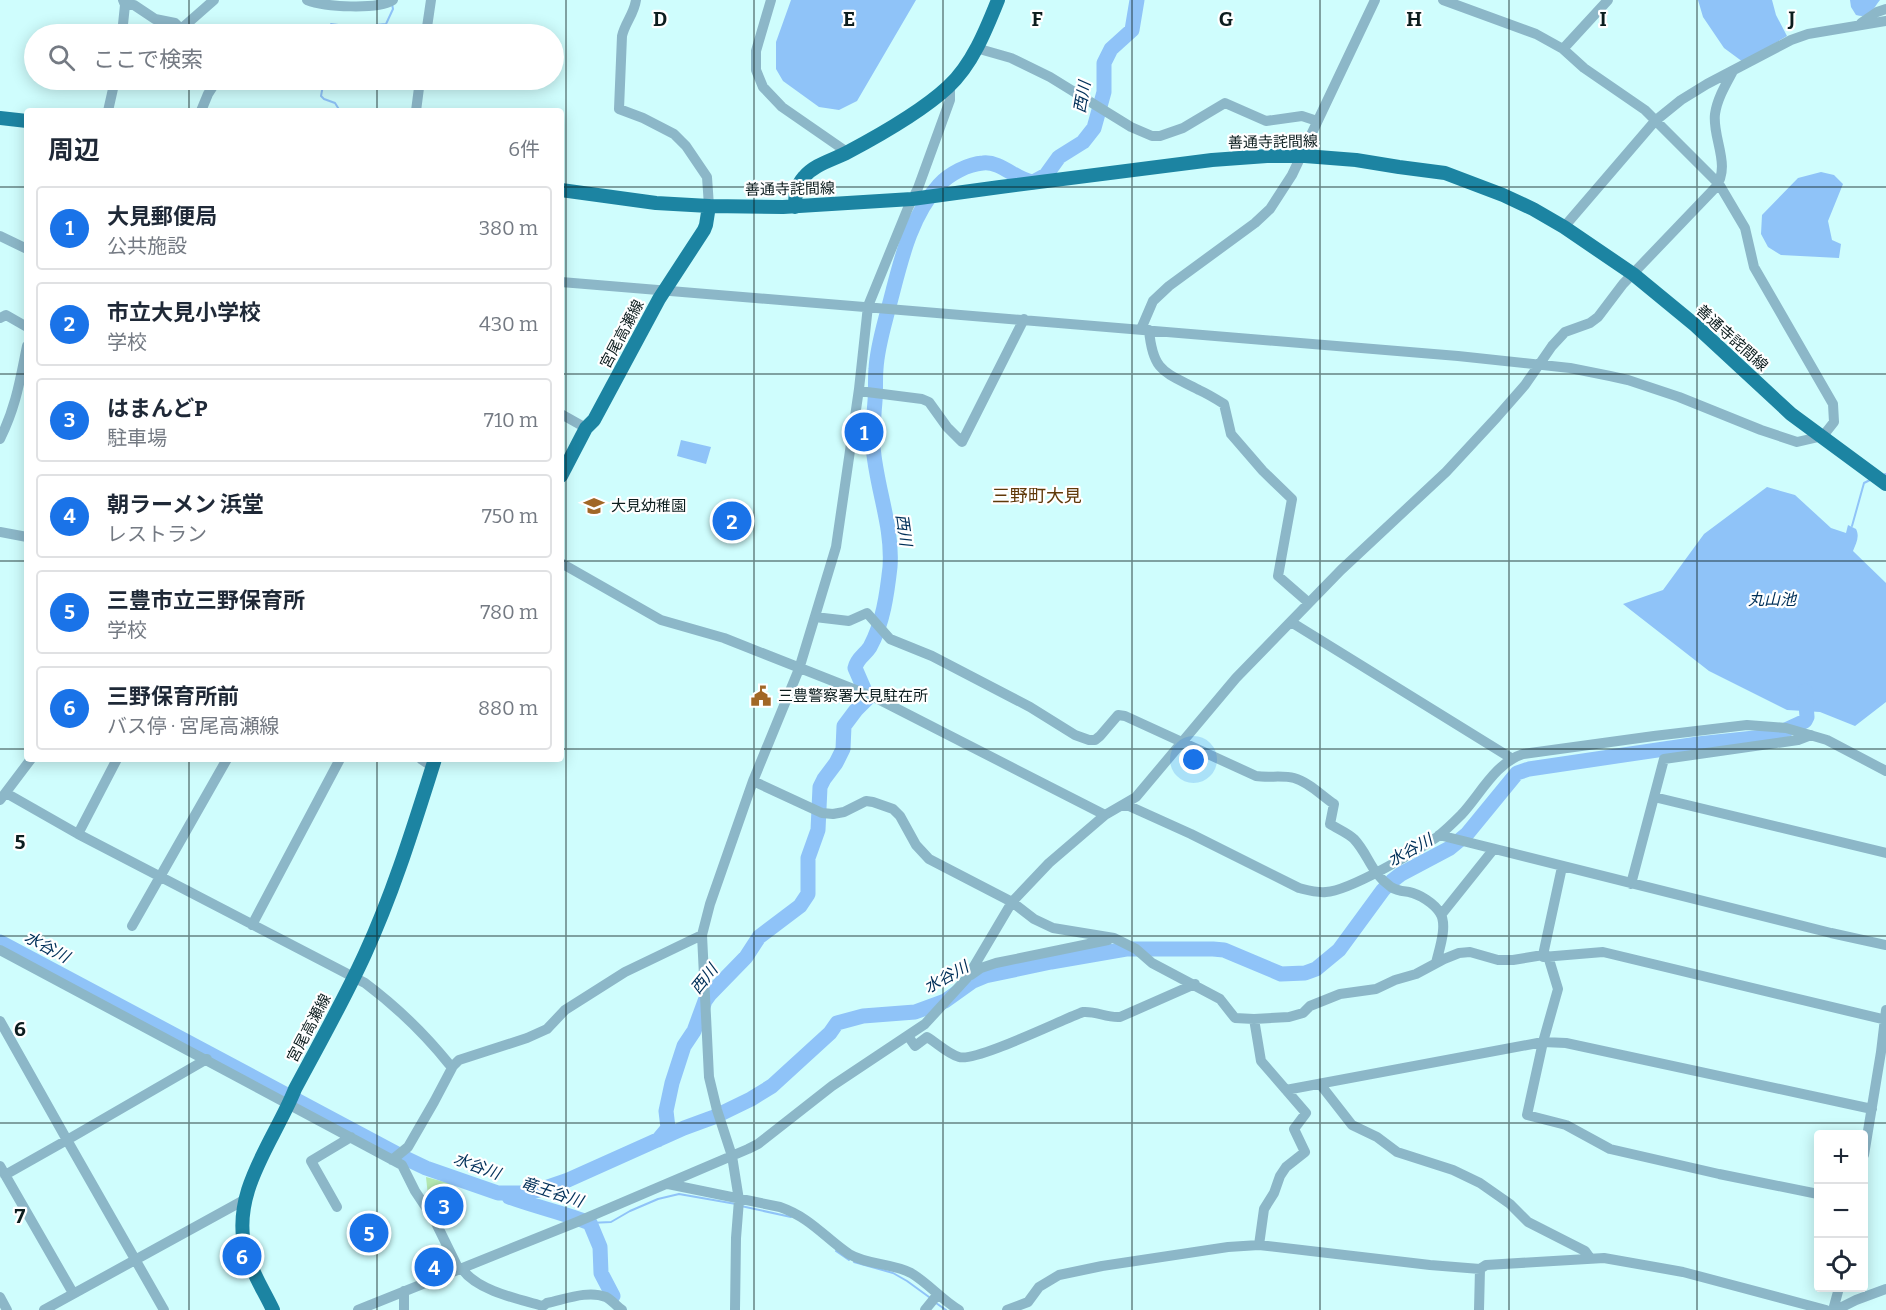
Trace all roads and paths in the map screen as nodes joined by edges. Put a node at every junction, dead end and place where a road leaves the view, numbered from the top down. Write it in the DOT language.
graph roads {
  1 [pos="214,0"];
  2 [pos="307,0"];
  3 [pos="393,0"];
  4 [pos="431,0"];
  5 [pos="636,0"];
  6 [pos="771,0"];
  7 [pos="998,0"];
  8 [pos="1375,0"];
  9 [pos="1443,0"];
  10 [pos="1608,0"];
  11 [pos="124,3"];
  12 [pos="1886,9"];
  13 [pos="1886,21"];
  14 [pos="123,24"];
  15 [pos="176,24"];
  16 [pos="192,24"];
  17 [pos="427,24"];
  18 [pos="1859,24"];
  19 [pos="976,48"];
  20 [pos="1563,49"];
  21 [pos="1732,71"];
  22 [pos="950,86"];
  23 [pos="113,90"];
  24 [pos="212,90"];
  25 [pos="419,90"];
  26 [pos="109,108"];
  27 [pos="203,108"];
  28 [pos="416,108"];
  29 [pos="0,118"];
  30 [pos="24,121"];
  31 [pos="1317,121"];
  32 [pos="1655,121"];
  33 [pos="847,152"];
  34 [pos="1301,155"];
  35 [pos="1719,184"];
  36 [pos="564,190"];
  37 [pos="912,200"];
  38 [pos="710,206"];
  39 [pos="795,207"];
  40 [pos="1564,227"];
  41 [pos="0,236"];
  42 [pos="24,248"];
  43 [pos="1633,274"];
  44 [pos="564,282"];
  45 [pos="665,290"];
  46 [pos="868,306"];
  47 [pos="0,318"];
  48 [pos="1024,319"];
  49 [pos="24,325"];
  50 [pos="1145,330"];
  51 [pos="24,361"];
  52 [pos="1540,365"];
  53 [pos="859,391"];
  54 [pos="16,400"];
  55 [pos="24,404"];
  56 [pos="564,416"];
  57 [pos="586,428"];
  58 [pos="1823,436"];
  59 [pos="0,439"];
  60 [pos="564,471"];
  61 [pos="1886,484"];
  62 [pos="0,532"];
  63 [pos="24,536"];
  64 [pos="564,565"];
  65 [pos="1309,603"];
  66 [pos="814,617"];
  67 [pos="1291,622"];
  68 [pos="799,669"];
  69 [pos="1811,735"];
  70 [pos="1182,743"];
  71 [pos="1511,758"];
  72 [pos="29,762"];
  73 [pos="115,762"];
  74 [pos="224,762"];
  75 [pos="338,762"];
  76 [pos="427,762"];
  77 [pos="1886,771"];
  78 [pos="753,781"];
  79 [pos="3,796"];
  80 [pos="1654,797"];
  81 [pos="1122,806"];
  82 [pos="1105,815"];
  83 [pos="78,834"];
  84 [pos="1439,835"];
  85 [pos="1492,850"];
  86 [pos="1886,853"];
  87 [pos="1562,867"];
  88 [pos="1375,873"];
  89 [pos="160,877"];
  90 [pos="1631,884"];
  91 [pos="1012,902"];
  92 [pos="1442,915"];
  93 [pos="252,925"];
  94 [pos="132,926"];
  95 [pos="702,935"];
  96 [pos="1114,938"];
  97 [pos="1886,945"];
  98 [pos="0,950"];
  99 [pos="1545,956"];
  100 [pos="1436,963"];
  101 [pos="354,978"];
  102 [pos="967,978"];
  103 [pos="1195,984"];
  104 [pos="1886,1017"];
  105 [pos="1254,1019"];
  106 [pos="0,1021"];
  107 [pos="908,1036"];
  108 [pos="1543,1042"];
  109 [pos="207,1059"];
  110 [pos="453,1066"];
  111 [pos="1320,1084"];
  112 [pos="1286,1090"];
  113 [pos="289,1104"];
  114 [pos="1872,1109"];
  115 [pos="1868,1130"];
  116 [pos="351,1137"];
  117 [pos="67,1140"];
  118 [pos="732,1156"];
  119 [pos="392,1159"];
  120 [pos="3,1170"];
  121 [pos="668,1184"];
  122 [pos="1814,1193"];
  123 [pos="246,1199"];
  124 [pos="739,1203"];
  125 [pos="337,1208"];
  126 [pos="1259,1245"];
  127 [pos="1590,1258"];
  128 [pos="135,1259"];
  129 [pos="1480,1269"];
  130 [pos="461,1270"];
  131 [pos="1886,1289"];
  132 [pos="404,1292"];
  133 [pos="1838,1292"];
  134 [pos="73,1293"];
  135 [pos="0,1297"];
  136 [pos="932,1301"];
  137 [pos="1031,1306"];
  138 [pos="542,1308"];
  139 [pos="7,1310"];
  140 [pos="44,1310"];
  141 [pos="164,1310"];
  142 [pos="273,1310"];
  143 [pos="358,1310"];
  144 [pos="404,1310"];
  145 [pos="621,1310"];
  146 [pos="735,1310"];
  147 [pos="959,1310"];
  148 [pos="1007,1310"];
  149 [pos="1479,1310"];
  150 [pos="1826,1310"];
  151 [pos="1835,1310"];
  1 -- 16 [label="street"];
  2 -- 3 [label="street"];
  4 -- 17 [label="street"];
  5 -- 38 [label="street"];
  6 -- 33 [label="street"];
  7 -- 19 [label="main road"];
  8 -- 31 [label="street"];
  9 -- 20 [label="street"];
  10 -- 20 [label="street"];
  11 -- 14 [label="street"];
  11 -- 15 [label="street"];
  12 -- 18 [label="street"];
  13 -- 18 [label="street"];
  18 -- 21 [label="street"];
  19 -- 22 [label="main road"];
  19 -- 31 [label="street"];
  20 -- 32 [label="street"];
  21 -- 32 [label="street"];
  21 -- 35 [label="street"];
  22 -- 33 [label="main road"];
  22 -- 37 [label="street"];
  23 -- 26 [label="street"];
  24 -- 27 [label="street"];
  25 -- 28 [label="street"];
  29 -- 30 [label="main road"];
  31 -- 34 [label="street"];
  32 -- 35 [label="street"];
  32 -- 40 [label="street"];
  33 -- 39 [label="main road"];
  34 -- 37 [label="main road, 善通寺詫間線"];
  34 -- 40 [label="main road, 善通寺詫間線"];
  34 -- 50 [label="street"];
  35 -- 43 [label="street"];
  35 -- 58 [label="street"];
  36 -- 38 [label="main road, 善通寺詫間線"];
  37 -- 39 [label="main road, 善通寺詫間線"];
  37 -- 46 [label="street"];
  38 -- 39 [label="main road, 善通寺詫間線"];
  38 -- 45 [label="main road, 宮尾高瀬線"];
  40 -- 43 [label="main road, 善通寺詫間線"];
  41 -- 42 [label="street"];
  43 -- 52 [label="street"];
  43 -- 58 [label="main road, 善通寺詫間線"];
  44 -- 45 [label="street"];
  45 -- 46 [label="street"];
  45 -- 57 [label="main road, 宮尾高瀬線"];
  46 -- 48 [label="street"];
  46 -- 53 [label="street"];
  47 -- 49 [label="street"];
  48 -- 50 [label="street"];
  48 -- 53 [label="street"];
  50 -- 52 [label="street"];
  50 -- 65 [label="street"];
  51 -- 54 [label="street"];
  52 -- 58 [label="street"];
  52 -- 65 [label="street"];
  53 -- 66 [label="street"];
  54 -- 55 [label="street"];
  54 -- 59 [label="street"];
  56 -- 57 [label="street"];
  57 -- 60 [label="main road, 宮尾高瀬線"];
  58 -- 61 [label="main road, 善通寺詫間線"];
  62 -- 63 [label="street"];
  64 -- 68 [label="street"];
  65 -- 67 [label="street"];
  66 -- 68 [label="street"];
  66 -- 70 [label="street"];
  67 -- 70 [label="street"];
  67 -- 71 [label="street"];
  68 -- 78 [label="street"];
  68 -- 82 [label="street"];
  69 -- 71 [label="street"];
  69 -- 77 [label="street"];
  69 -- 80 [label="street"];
  70 -- 81 [label="street"];
  70 -- 88 [label="street"];
  71 -- 84 [label="street"];
  72 -- 79 [label="street"];
  73 -- 83 [label="street"];
  74 -- 89 [label="street"];
  75 -- 93 [label="street"];
  76 -- 101 [label="main road, 宮尾高瀬線"];
  78 -- 91 [label="street"];
  78 -- 95 [label="street"];
  79 -- 83 [label="street"];
  80 -- 86 [label="street"];
  80 -- 90 [label="street"];
  81 -- 82 [label="street"];
  81 -- 88 [label="street"];
  82 -- 91 [label="street"];
  83 -- 89 [label="street"];
  84 -- 85 [label="street"];
  84 -- 88 [label="street"];
  85 -- 87 [label="street"];
  85 -- 92 [label="street"];
  87 -- 90 [label="street"];
  87 -- 99 [label="street"];
  88 -- 92 [label="street"];
  89 -- 93 [label="street"];
  89 -- 94 [label="street"];
  90 -- 97 [label="street"];
  91 -- 96 [label="street"];
  91 -- 102 [label="street"];
  92 -- 100 [label="street"];
  93 -- 101 [label="street"];
  95 -- 110 [label="street"];
  95 -- 118 [label="street"];
  96 -- 102 [label="street"];
  96 -- 103 [label="street"];
  98 -- 109 [label="street"];
  99 -- 100 [label="street"];
  99 -- 104 [label="street"];
  99 -- 108 [label="street"];
  100 -- 105 [label="street"];
  101 -- 110 [label="street"];
  101 -- 113 [label="main road, 宮尾高瀬線"];
  102 -- 107 [label="street"];
  103 -- 105 [label="street"];
  103 -- 107 [label="street"];
  104 -- 114 [label="street"];
  105 -- 112 [label="street"];
  106 -- 117 [label="street"];
  107 -- 118 [label="street"];
  108 -- 111 [label="street"];
  108 -- 114 [label="street"];
  108 -- 122 [label="street"];
  109 -- 113 [label="street"];
  109 -- 117 [label="street"];
  110 -- 119 [label="street"];
  111 -- 112 [label="street"];
  111 -- 127 [label="street"];
  112 -- 126 [label="street"];
  113 -- 116 [label="street"];
  113 -- 123 [label="main road, 宮尾高瀬線"];
  114 -- 115 [label="street"];
  116 -- 119 [label="street"];
  116 -- 125 [label="street"];
  117 -- 120 [label="street"];
  117 -- 128 [label="street"];
  118 -- 121 [label="street"];
  118 -- 124 [label="street"];
  119 -- 130 [label="street"];
  120 -- 134 [label="street"];
  121 -- 124 [label="street"];
  121 -- 130 [label="street"];
  123 -- 128 [label="street"];
  123 -- 142 [label="main road, 宮尾高瀬線"];
  124 -- 136 [label="street"];
  124 -- 146 [label="street"];
  126 -- 129 [label="street"];
  126 -- 137 [label="street"];
  127 -- 129 [label="street"];
  127 -- 150 [label="street"];
  128 -- 134 [label="street"];
  128 -- 141 [label="street"];
  129 -- 149 [label="street"];
  130 -- 132 [label="street"];
  130 -- 138 [label="street"];
  131 -- 151 [label="street"];
  132 -- 143 [label="street"];
  132 -- 144 [label="street"];
  133 -- 151 [label="street"];
  134 -- 140 [label="street"];
  135 -- 139 [label="street"];
  136 -- 147 [label="street"];
  137 -- 148 [label="street"];
  138 -- 145 [label="street"];
}
